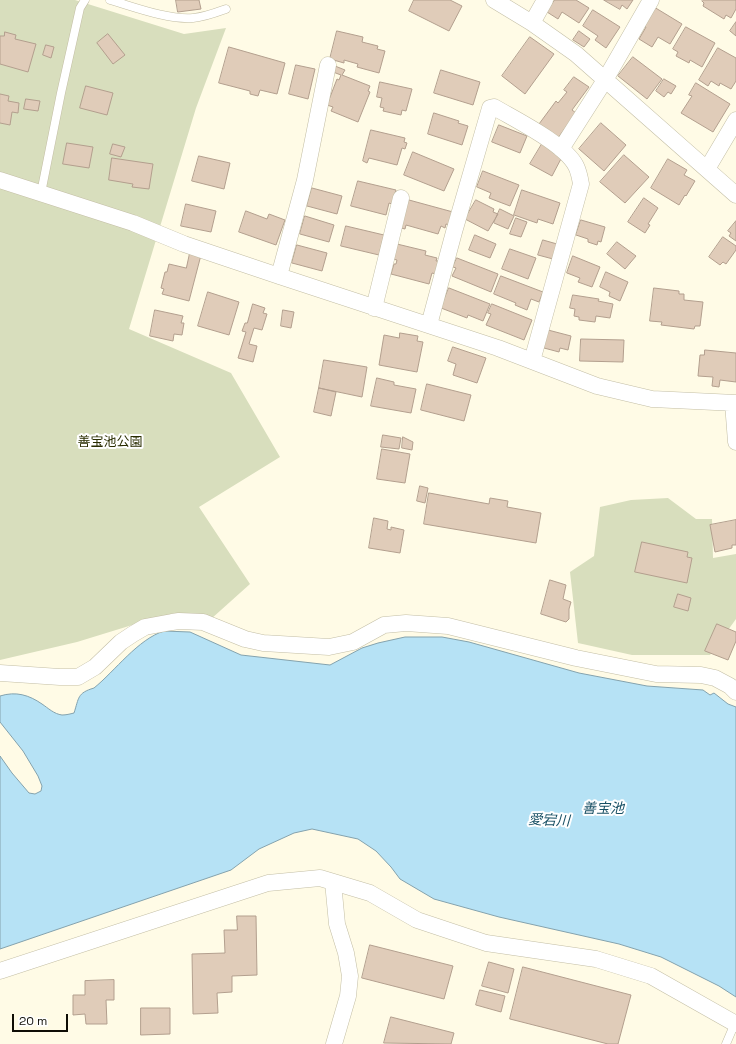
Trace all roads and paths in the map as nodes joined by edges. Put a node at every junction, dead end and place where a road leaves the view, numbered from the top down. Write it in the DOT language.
graph roads {
  1 [pos="85,0"];
  2 [pos="110,0"];
  3 [pos="494,0"];
  4 [pos="545,0"];
  5 [pos="651,0"];
  6 [pos="226,9"];
  7 [pos="532,23"];
  8 [pos="328,65"];
  9 [pos="605,80"];
  10 [pos="736,120"];
  11 [pos="561,149"];
  12 [pos="707,169"];
  13 [pos="0,180"];
  14 [pos="41,193"];
  15 [pos="736,195"];
  16 [pos="401,198"];
  17 [pos="279,276"];
  18 [pos="374,308"];
  19 [pos="429,325"];
  20 [pos="532,361"];
  21 [pos="735,404"];
  22 [pos="736,442"];
  23 [pos="0,673"];
  24 [pos="734,683"];
  25 [pos="333,882"];
  26 [pos="0,971"];
  27 [pos="736,1024"];
  28 [pos="334,1044"];
  29 [pos="726,1044"];
  1 -- 14 [label="lane"];
  2 -- 6 [label="lane"];
  3 -- 7 [label="street"];
  4 -- 7 [label="street"];
  5 -- 9 [label="street"];
  7 -- 9 [label="street"];
  8 -- 17 [label="street"];
  9 -- 11 [label="street"];
  9 -- 12 [label="street"];
  10 -- 12 [label="street"];
  11 -- 19 [label="street"];
  11 -- 20 [label="street"];
  12 -- 15 [label="street"];
  13 -- 14 [label="street"];
  14 -- 17 [label="street"];
  16 -- 18 [label="street"];
  17 -- 18 [label="street"];
  18 -- 19 [label="street"];
  19 -- 20 [label="street"];
  20 -- 21 [label="street"];
  21 -- 22 [label="street"];
  23 -- 24 [label="street"];
  25 -- 26 [label="street"];
  25 -- 27 [label="street"];
  25 -- 28 [label="street"];
  27 -- 29 [label="lane"];
}
